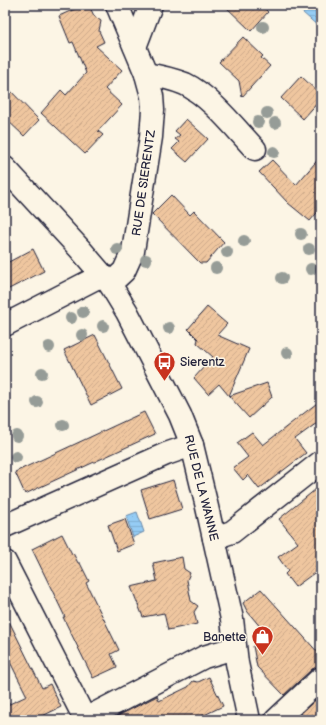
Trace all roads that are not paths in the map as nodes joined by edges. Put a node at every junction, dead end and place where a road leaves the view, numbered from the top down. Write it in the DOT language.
graph roads {
  1 [pos="117,5"];
  2 [pos="151,5"];
  3 [pos="135,47"];
  4 [pos="146,74"];
  5 [pos="255,149"];
  6 [pos="5,168"];
  7 [pos="106,280"];
  8 [pos="5,325"];
  9 [pos="192,445"];
  10 [pos="321,462"];
  11 [pos="5,526"];
  12 [pos="214,538"];
  13 [pos="5,562"];
  14 [pos="234,648"];
  15 [pos="321,678"];
  16 [pos="84,719"];
  17 [pos="249,720"];
  18 [pos="276,720"];
  1 -- 3 [label="street, RUE DE SIERENTZ"];
  2 -- 3 [label="street"];
  3 -- 4 [label="street, RUE DE SIERENTZ"];
  4 -- 5 [label="street"];
  4 -- 7 [label="street, RUE DE SIERENTZ"];
  6 -- 7 [label="street, RUE DE LA WANNE"];
  7 -- 8 [label="street, RUE DE SIERENTZ"];
  7 -- 9 [label="street, RUE DE LA WANNE"];
  9 -- 11 [label="street"];
  9 -- 12 [label="street, RUE DE LA WANNE"];
  10 -- 12 [label="street"];
  12 -- 14 [label="street, RUE DE LA WANNE"];
  13 -- 16 [label="street"];
  14 -- 16 [label="street"];
  14 -- 17 [label="street, RUE DE LA WANNE"];
  15 -- 18 [label="street"];
}
